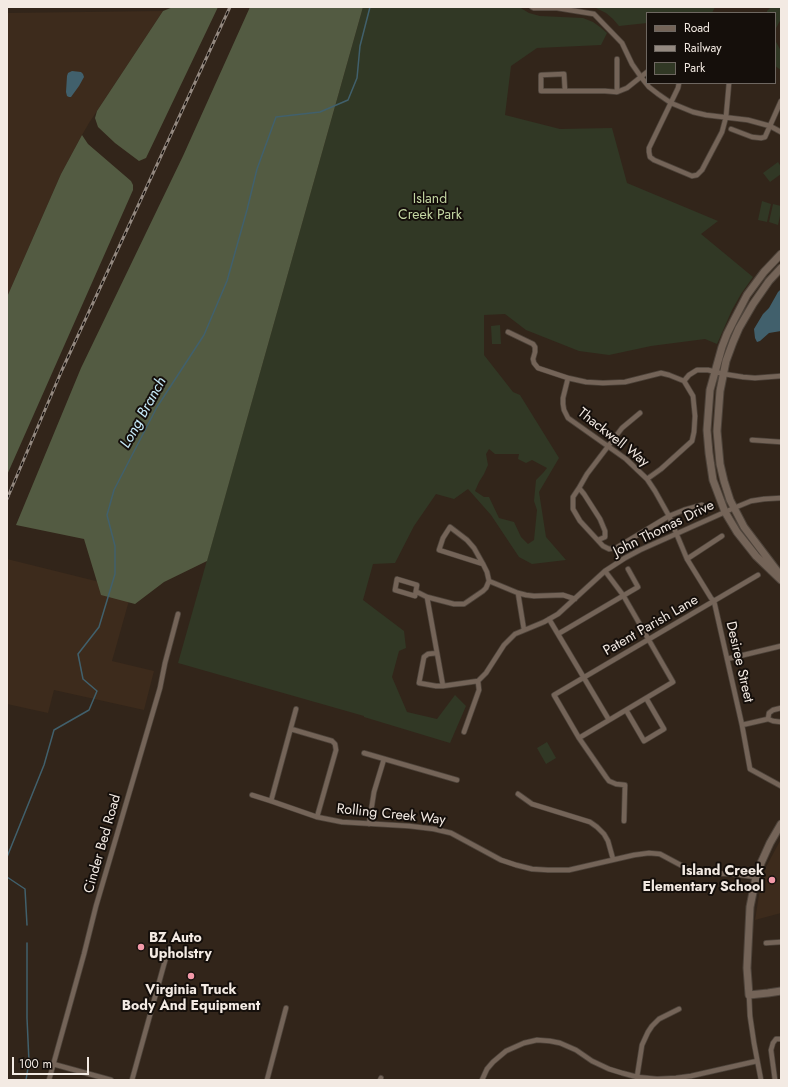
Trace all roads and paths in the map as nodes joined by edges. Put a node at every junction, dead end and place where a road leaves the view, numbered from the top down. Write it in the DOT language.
graph roads {
  1 [pos="532,7"];
  2 [pos="617,59"];
  3 [pos="646,73"];
  4 [pos="641,77"];
  5 [pos="646,83"];
  6 [pos="647,84"];
  7 [pos="679,84"];
  8 [pos="729,84"];
  9 [pos="565,91"];
  10 [pos="618,92"];
  11 [pos="781,101"];
  12 [pos="671,103"];
  13 [pos="777,109"];
  14 [pos="781,113"];
  15 [pos="726,117"];
  16 [pos="770,126"];
  17 [pos="731,129"];
  18 [pos="781,132"];
  19 [pos="781,254"];
  20 [pos="781,268"];
  21 [pos="508,332"];
  22 [pos="715,372"];
  23 [pos="724,374"];
  24 [pos="781,376"];
  25 [pos="568,378"];
  26 [pos="684,382"];
  27 [pos="640,413"];
  28 [pos="752,440"];
  29 [pos="781,442"];
  30 [pos="607,446"];
  31 [pos="647,479"];
  32 [pos="579,488"];
  33 [pos="781,498"];
  34 [pos="702,505"];
  35 [pos="734,508"];
  36 [pos="725,512"];
  37 [pos="669,516"];
  38 [pos="677,534"];
  39 [pos="722,536"];
  40 [pos="598,540"];
  41 [pos="687,559"];
  42 [pos="483,564"];
  43 [pos="628,569"];
  44 [pos="605,571"];
  45 [pos="758,575"];
  46 [pos="781,576"];
  47 [pos="781,580"];
  48 [pos="489,581"];
  49 [pos="417,592"];
  50 [pos="518,593"];
  51 [pos="624,595"];
  52 [pos="427,597"];
  53 [pos="575,599"];
  54 [pos="714,601"];
  55 [pos="178,614"];
  56 [pos="549,619"];
  57 [pos="524,630"];
  58 [pos="558,634"];
  59 [pos="649,639"];
  60 [pos="781,646"];
  61 [pos="436,653"];
  62 [pos="727,658"];
  63 [pos="584,678"];
  64 [pos="478,681"];
  65 [pos="443,686"];
  66 [pos="646,698"];
  67 [pos="781,708"];
  68 [pos="296,709"];
  69 [pos="626,710"];
  70 [pos="768,719"];
  71 [pos="609,720"];
  72 [pos="781,722"];
  73 [pos="742,725"];
  74 [pos="291,729"];
  75 [pos="464,732"];
  76 [pos="579,738"];
  77 [pos="364,753"];
  78 [pos="384,759"];
  79 [pos="457,780"];
  80 [pos="781,786"];
  81 [pos="518,794"];
  82 [pos="252,796"];
  83 [pos="271,801"];
  84 [pos="317,817"];
  85 [pos="624,821"];
  86 [pos="370,824"];
  87 [pos="781,824"];
  88 [pos="613,859"];
  89 [pos="756,877"];
  90 [pos="781,942"];
  91 [pos="766,943"];
  92 [pos="168,950"];
  93 [pos="781,991"];
  94 [pos="748,995"];
  95 [pos="286,1008"];
  96 [pos="678,1009"];
  97 [pos="781,1039"];
  98 [pos="757,1062"];
  99 [pos="53,1064"];
  100 [pos="637,1077"];
  101 [pos="691,1078"];
  102 [pos="49,1080"];
  103 [pos="110,1080"];
  104 [pos="132,1080"];
  105 [pos="267,1080"];
  106 [pos="482,1080"];
  107 [pos="761,1080"];
  108 [pos="775,1080"];
  1 -- 4 [label="street"];
  2 -- 10 [label="street"];
  3 -- 4 [label="street"];
  4 -- 5 [label="street"];
  4 -- 10 [label="street"];
  6 -- 12 [label="street"];
  7 -- 12 [label="street"];
  8 -- 15 [label="street"];
  9 -- 9 [label="street"];
  9 -- 10 [label="street"];
  11 -- 13 [label="street"];
  12 -- 15 [label="street"];
  12 -- 15 [label="street"];
  13 -- 14 [label="street"];
  13 -- 16 [label="street"];
  15 -- 16 [label="street"];
  16 -- 17 [label="street"];
  16 -- 18 [label="street"];
  19 -- 22 [label="street"];
  20 -- 23 [label="street"];
  21 -- 25 [label="street"];
  22 -- 23 [label="street"];
  22 -- 26 [label="street"];
  22 -- 36 [label="street"];
  23 -- 24 [label="street"];
  23 -- 35 [label="street"];
  25 -- 26 [label="street"];
  25 -- 30 [label="street, Thackwell Way"];
  26 -- 31 [label="street"];
  27 -- 30 [label="street"];
  28 -- 29 [label="street"];
  30 -- 31 [label="street, Thackwell Way"];
  30 -- 32 [label="street"];
  31 -- 37 [label="street, Thackwell Way"];
  32 -- 40 [label="street"];
  32 -- 40 [label="street"];
  33 -- 35 [label="street, John Thomas Drive"];
  34 -- 37 [label="street"];
  35 -- 36 [label="street, John Thomas Drive"];
  35 -- 46 [label="street"];
  36 -- 38 [label="street, John Thomas Drive"];
  36 -- 47 [label="street"];
  37 -- 38 [label="street, Thackwell Way"];
  37 -- 40 [label="street"];
  38 -- 41 [label="street, Desiree Street"];
  38 -- 44 [label="street, John Thomas Drive"];
  39 -- 41 [label="street"];
  41 -- 54 [label="street, Desiree Street"];
  42 -- 42 [label="street"];
  42 -- 48 [label="street"];
  43 -- 51 [label="street"];
  44 -- 51 [label="street"];
  44 -- 53 [label="street, John Thomas Drive"];
  45 -- 54 [label="street, Patent Parish Lane"];
  48 -- 50 [label="street"];
  48 -- 52 [label="street"];
  49 -- 49 [label="street"];
  49 -- 52 [label="street"];
  50 -- 53 [label="street"];
  50 -- 57 [label="street"];
  51 -- 58 [label="street"];
  51 -- 59 [label="street"];
  52 -- 61 [label="street"];
  53 -- 56 [label="street, John Thomas Drive"];
  54 -- 59 [label="street, Patent Parish Lane"];
  54 -- 62 [label="street, Desiree Street"];
  55 -- 99 [label="street, Cinder Bed Road"];
  56 -- 57 [label="street, John Thomas Drive"];
  56 -- 58 [label="street"];
  57 -- 64 [label="street, John Thomas Drive"];
  58 -- 63 [label="street"];
  59 -- 63 [label="street, Patent Parish Lane"];
  59 -- 66 [label="street"];
  60 -- 62 [label="street"];
  61 -- 65 [label="street"];
  61 -- 65 [label="street"];
  62 -- 73 [label="street, Desiree Street"];
  63 -- 71 [label="street"];
  63 -- 76 [label="street, Patent Parish Lane"];
  64 -- 65 [label="street"];
  64 -- 75 [label="street"];
  66 -- 69 [label="street"];
  66 -- 69 [label="street"];
  67 -- 70 [label="street"];
  68 -- 74 [label="street"];
  69 -- 71 [label="street"];
  70 -- 72 [label="street"];
  70 -- 73 [label="street"];
  71 -- 76 [label="street"];
  73 -- 80 [label="street, Desiree Street"];
  74 -- 83 [label="street"];
  74 -- 84 [label="street"];
  76 -- 85 [label="street"];
  77 -- 78 [label="street"];
  78 -- 79 [label="street"];
  78 -- 86 [label="street"];
  81 -- 88 [label="street"];
  82 -- 83 [label="street, Rolling Creek Way"];
  83 -- 84 [label="street, Rolling Creek Way"];
  84 -- 86 [label="street, Rolling Creek Way"];
  86 -- 88 [label="street, Rolling Creek Way"];
  87 -- 89 [label="street"];
  88 -- 89 [label="street, Rolling Creek Way"];
  89 -- 94 [label="street"];
  90 -- 91 [label="street"];
  92 -- 104 [label="street"];
  93 -- 94 [label="street"];
  94 -- 98 [label="street"];
  95 -- 105 [label="street"];
  96 -- 100 [label="street"];
  97 -- 108 [label="street"];
  98 -- 101 [label="street"];
  98 -- 107 [label="street"];
  99 -- 102 [label="street, Cinder Bed Road"];
  99 -- 103 [label="street"];
  100 -- 101 [label="street"];
  100 -- 106 [label="street"];
}
